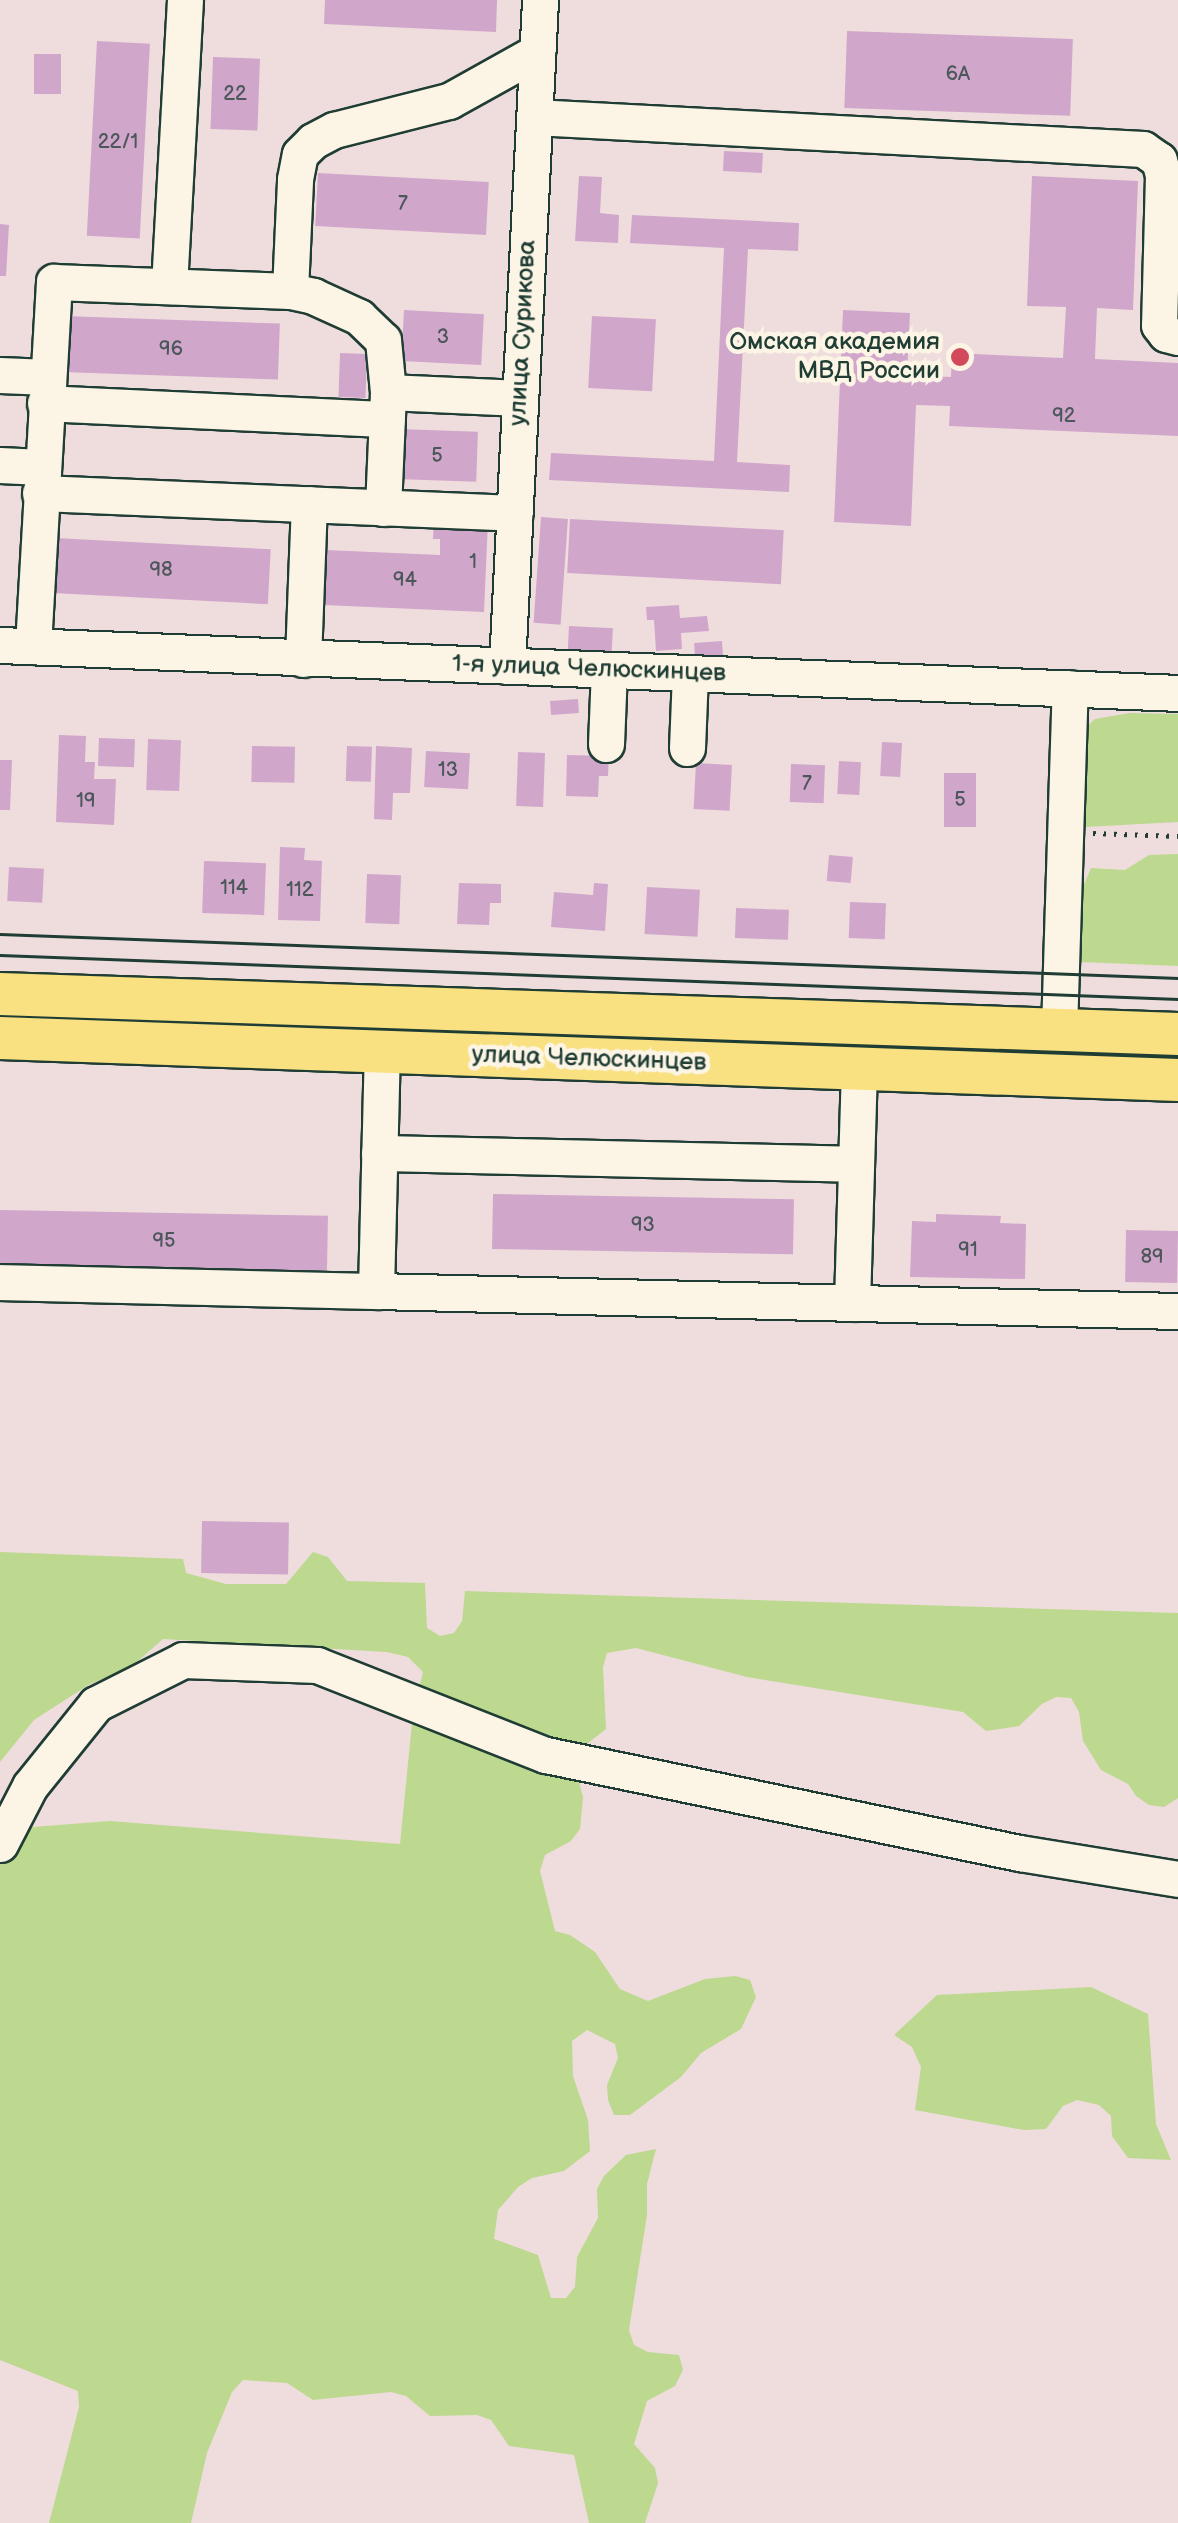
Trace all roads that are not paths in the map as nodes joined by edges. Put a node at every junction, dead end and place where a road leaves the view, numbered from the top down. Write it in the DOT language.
graph roads {
  1 [pos="185,0"];
  2 [pos="540,0"];
  3 [pos="537,52"];
  4 [pos="534,117"];
  5 [pos="169,286"];
  6 [pos="290,291"];
  7 [pos="1178,336"];
  8 [pos="0,375"];
  9 [pos="46,390"];
  10 [pos="520,398"];
  11 [pos="387,406"];
  12 [pos="0,466"];
  13 [pos="40,480"];
  14 [pos="309,504"];
  15 [pos="384,508"];
  16 [pos="515,513"];
  17 [pos="16,645"];
  18 [pos="302,659"];
  19 [pos="508,666"];
  20 [pos="609,670"];
  21 [pos="690,673"];
  22 [pos="1070,688"];
  23 [pos="1178,693"];
  24 [pos="606,744"];
  25 [pos="687,748"];
  26 [pos="0,994"];
  27 [pos="382,1007"];
  28 [pos="860,1024"];
  29 [pos="1059,1030"];
  30 [pos="1178,1034"];
  31 [pos="0,1038"];
  32 [pos="382,1052"];
  33 [pos="859,1069"];
  34 [pos="1058,1076"];
  35 [pos="1178,1080"];
  36 [pos="379,1153"];
  37 [pos="856,1164"];
  38 [pos="0,1282"];
  39 [pos="376,1291"];
  40 [pos="852,1303"];
  41 [pos="1178,1311"];
  42 [pos="0,1844"];
  43 [pos="1178,1879"];
  1 -- 5 [label="street"];
  2 -- 3 [label="street, улица Сурикова"];
  3 -- 4 [label="street, улица Сурикова"];
  3 -- 6 [label="street"];
  4 -- 7 [label="street"];
  4 -- 10 [label="street, улица Сурикова"];
  5 -- 6 [label="street"];
  5 -- 9 [label="street"];
  6 -- 11 [label="street"];
  8 -- 9 [label="street"];
  9 -- 11 [label="street"];
  9 -- 13 [label="street"];
  10 -- 11 [label="street"];
  10 -- 16 [label="street, улица Сурикова"];
  11 -- 15 [label="street"];
  12 -- 13 [label="street"];
  13 -- 14 [label="street"];
  13 -- 17 [label="street"];
  14 -- 15 [label="street"];
  14 -- 18 [label="street"];
  15 -- 16 [label="street"];
  16 -- 19 [label="street, улица Сурикова"];
  17 -- 18 [label="street, 1-я улица Челюскинцев"];
  18 -- 19 [label="street, 1-я улица Челюскинцев"];
  19 -- 20 [label="street, 1-я улица Челюскинцев"];
  20 -- 21 [label="street, 1-я улица Челюскинцев"];
  20 -- 24 [label="street"];
  21 -- 22 [label="street, 1-я улица Челюскинцев"];
  21 -- 25 [label="street"];
  22 -- 23 [label="street, 1-я улица Челюскинцев"];
  22 -- 29 [label="street"];
  26 -- 27 [label="main road, улица Челюскинцев"];
  27 -- 28 [label="main road, улица Челюскинцев"];
  27 -- 32 [label="main road"];
  28 -- 29 [label="main road, улица Челюскинцев"];
  28 -- 33 [label="main road"];
  29 -- 30 [label="main road, улица Челюскинцев"];
  29 -- 34 [label="main road"];
  31 -- 32 [label="main road, улица Челюскинцев"];
  32 -- 33 [label="main road, улица Челюскинцев"];
  32 -- 36 [label="street"];
  33 -- 34 [label="main road, улица Челюскинцев"];
  33 -- 37 [label="street"];
  34 -- 35 [label="main road, улица Челюскинцев"];
  36 -- 37 [label="street"];
  36 -- 39 [label="street"];
  37 -- 40 [label="street"];
  38 -- 39 [label="street"];
  39 -- 40 [label="street"];
  40 -- 41 [label="street"];
  42 -- 43 [label="street"];
}
